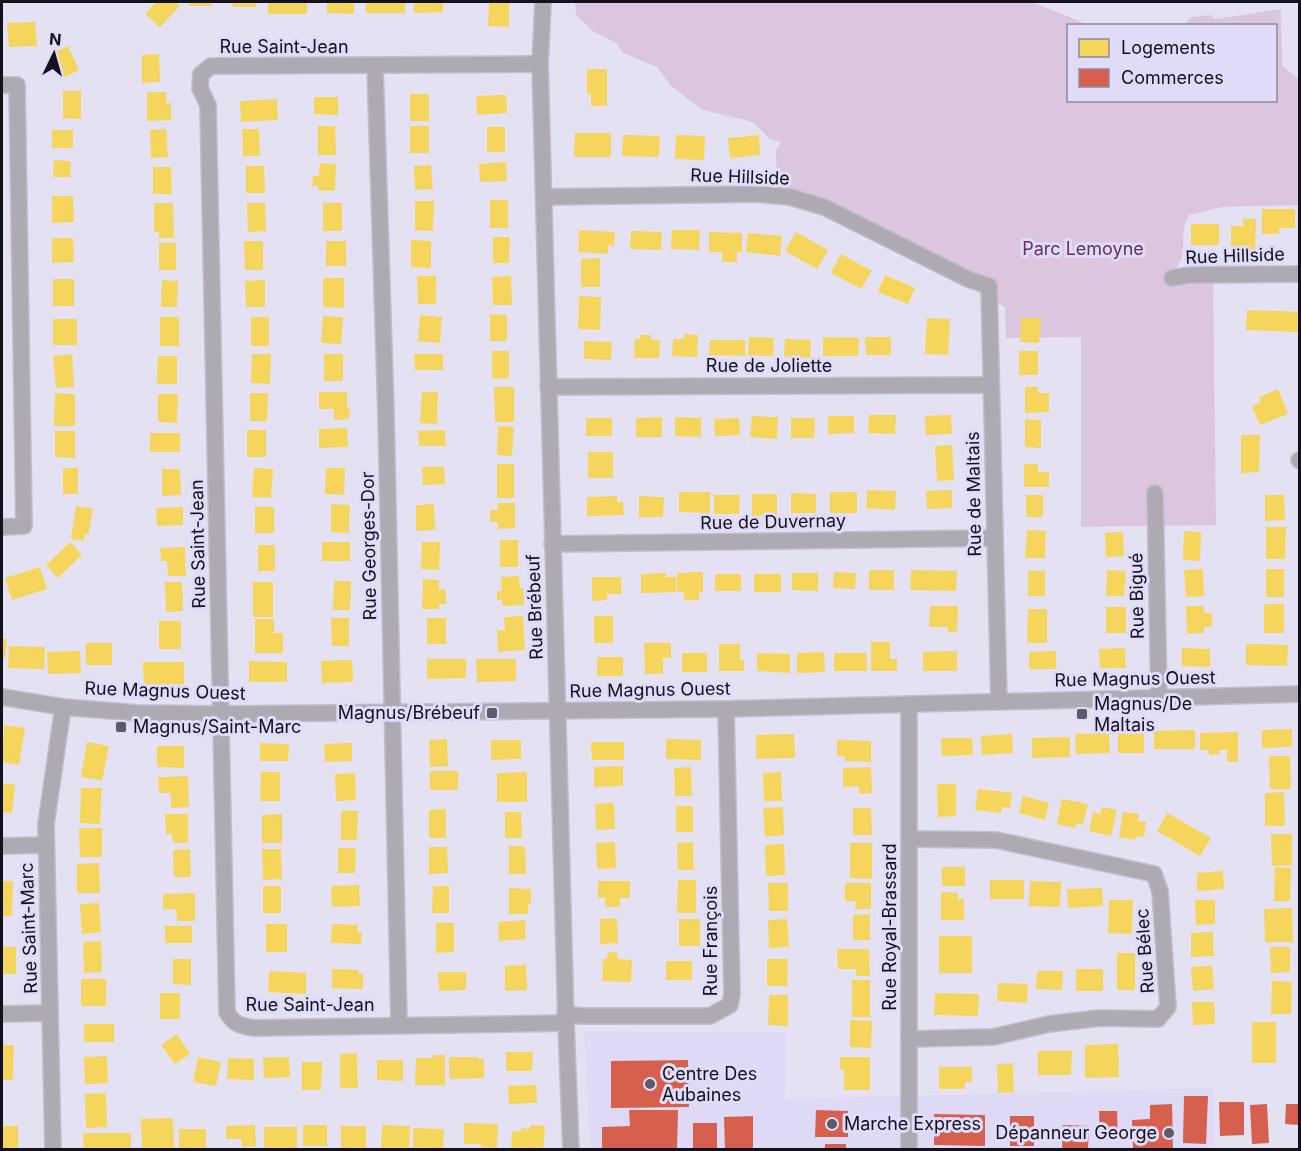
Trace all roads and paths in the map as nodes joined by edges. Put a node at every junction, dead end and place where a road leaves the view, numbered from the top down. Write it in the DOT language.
graph roads {
  1 [pos="543,2"];
  2 [pos="540,64"];
  3 [pos="375,66"];
  4 [pos="2,84"];
  5 [pos="543,197"];
  6 [pos="1299,274"];
  7 [pos="1172,278"];
  8 [pos="989,286"];
  9 [pos="991,385"];
  10 [pos="548,387"];
  11 [pos="1155,493"];
  12 [pos="2,527"];
  13 [pos="995,538"];
  14 [pos="552,544"];
  15 [pos="1299,694"];
  16 [pos="2,697"];
  17 [pos="1158,698"];
  18 [pos="999,702"];
  19 [pos="909,704"];
  20 [pos="63,707"];
  21 [pos="726,709"];
  22 [pos="558,711"];
  23 [pos="391,712"];
  24 [pos="222,714"];
  25 [pos="910,839"];
  26 [pos="46,845"];
  27 [pos="2,846"];
  28 [pos="51,1013"];
  29 [pos="2,1014"];
  30 [pos="566,1018"];
  31 [pos="399,1025"];
  32 [pos="909,1039"];
  33 [pos="53,1149"];
  34 [pos="571,1149"];
  35 [pos="909,1149"];
  1 -- 2 [label="street, Rue Brébeuf"];
  2 -- 3 [label="street, Rue Saint-Jean"];
  2 -- 5 [label="street, Rue Brébeuf"];
  3 -- 23 [label="street, Rue Georges-Dor"];
  3 -- 24 [label="street, Rue Saint-Jean"];
  4 -- 12 [label="street"];
  5 -- 8 [label="street, Rue Hillside"];
  5 -- 10 [label="street, Rue Brébeuf"];
  6 -- 7 [label="street, Rue Hillside"];
  8 -- 9 [label="street, Rue de Maltais"];
  9 -- 10 [label="street, Rue de Joliette"];
  9 -- 13 [label="street, Rue de Maltais"];
  10 -- 14 [label="street, Rue Brébeuf"];
  11 -- 17 [label="street, Rue Bigué"];
  13 -- 14 [label="street, Rue de Duvernay"];
  13 -- 18 [label="street, Rue de Maltais"];
  14 -- 22 [label="street, Rue Brébeuf"];
  15 -- 17 [label="street, Rue Magnus Ouest"];
  16 -- 20 [label="street, Rue Magnus Ouest"];
  17 -- 18 [label="street, Rue Magnus Ouest"];
  18 -- 19 [label="street, Rue Magnus Ouest"];
  19 -- 21 [label="street, Rue Magnus Ouest"];
  19 -- 25 [label="street, Rue Royal-Brassard"];
  20 -- 24 [label="street, Rue Magnus Ouest"];
  20 -- 26 [label="street, Rue Saint-Marc"];
  21 -- 22 [label="street, Rue Magnus Ouest"];
  21 -- 30 [label="street, Rue François"];
  22 -- 23 [label="street, Rue Magnus Ouest"];
  22 -- 30 [label="street, Rue Brébeuf"];
  23 -- 24 [label="street, Rue Magnus Ouest"];
  23 -- 31 [label="street, Rue Georges-Dor"];
  24 -- 31 [label="street, Rue Saint-Jean"];
  25 -- 32 [label="street, Rue Royal-Brassard"];
  25 -- 32 [label="street, Rue Bélec"];
  26 -- 27 [label="street"];
  26 -- 28 [label="street, Rue Saint-Marc"];
  28 -- 29 [label="street"];
  28 -- 33 [label="street, Rue Saint-Marc"];
  30 -- 31 [label="street, Rue Saint-Jean"];
  30 -- 34 [label="street, Rue Brébeuf"];
  32 -- 35 [label="street, Rue Royal-Brassard"];
}
